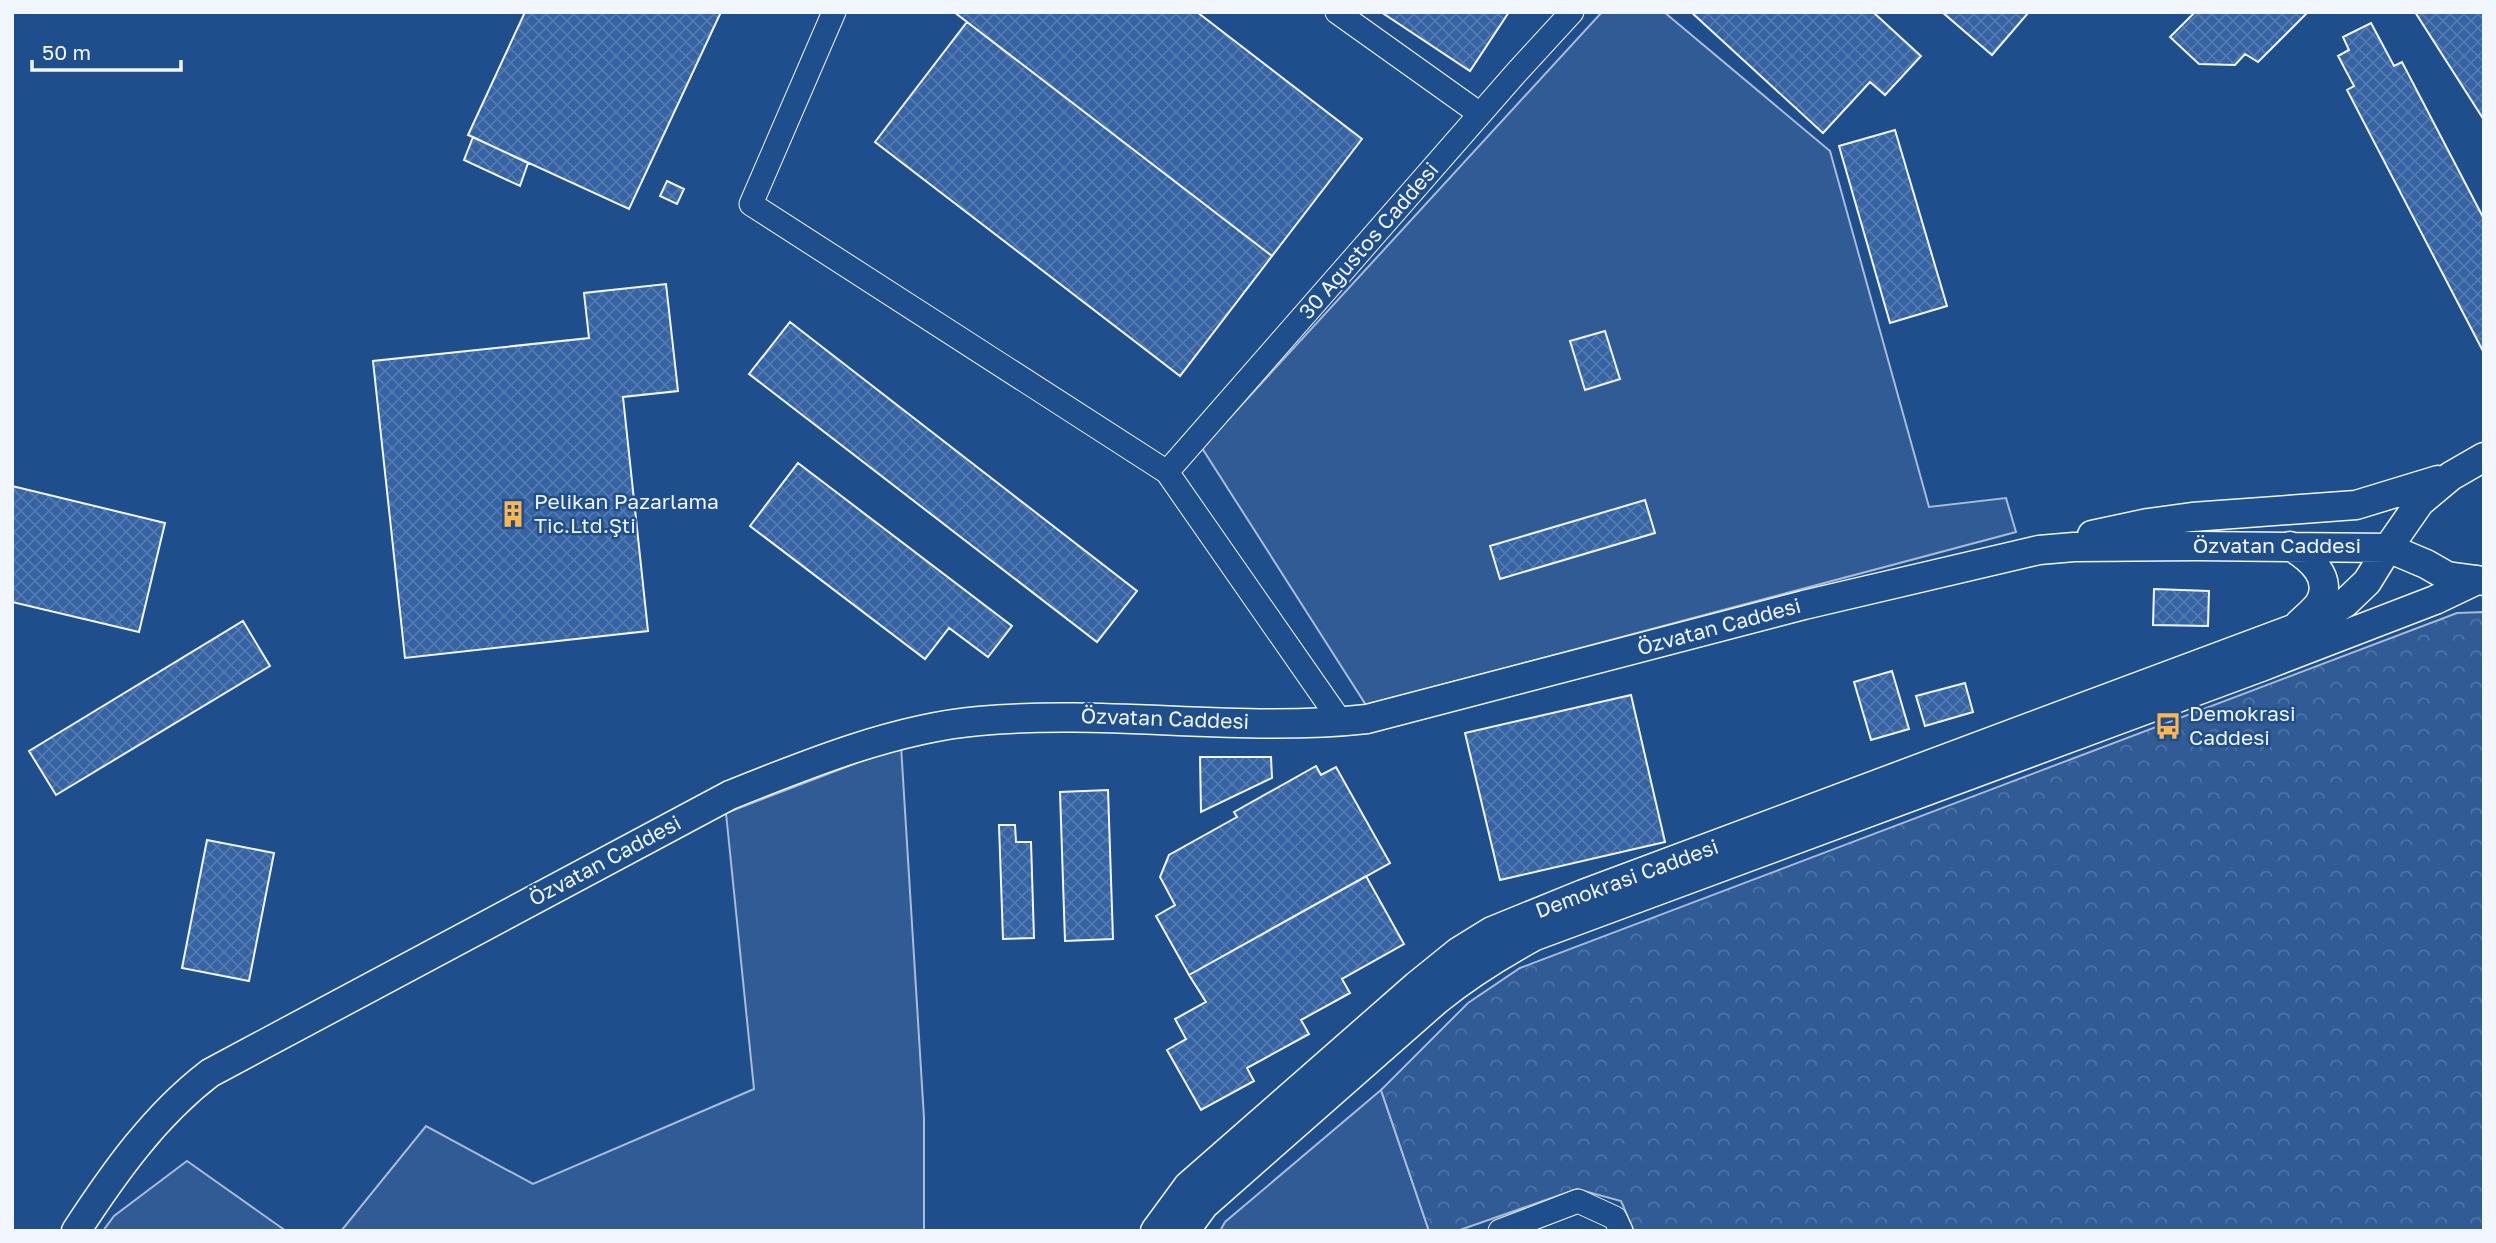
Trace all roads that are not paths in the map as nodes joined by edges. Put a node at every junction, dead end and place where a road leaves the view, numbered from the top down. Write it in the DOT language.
graph roads {
  1 [pos="834,12"];
  2 [pos="1337,12"];
  3 [pos="1572,12"];
  4 [pos="1480,114"];
  5 [pos="2471,465"];
  6 [pos="1167,472"];
  7 [pos="2420,502"];
  8 [pos="2290,546"];
  9 [pos="2388,548"];
  10 [pos="2039,550"];
  11 [pos="2426,564"];
  12 [pos="2481,579"];
  13 [pos="2295,628"];
  14 [pos="1341,722"];
  15 [pos="76,1231"];
  16 [pos="1155,1231"];
  17 [pos="1185,1231"];
  18 [pos="1500,1231"];
  19 [pos="1621,1231"];
  1 -- 6 [label="street"];
  2 -- 4 [label="street"];
  3 -- 4 [label="street, 30 Ağustos Caddesi"];
  4 -- 6 [label="street, 30 Ağustos Caddesi"];
  5 -- 7 [label="main road, Demokrasi Caddesi"];
  5 -- 10 [label="main road"];
  6 -- 14 [label="street"];
  7 -- 9 [label="main road, Demokrasi Caddesi"];
  7 -- 11 [label="main road"];
  8 -- 9 [label="main road, Özvatan Caddesi"];
  8 -- 10 [label="main road, Özvatan Caddesi"];
  8 -- 13 [label="main road"];
  9 -- 11 [label="main road"];
  9 -- 13 [label="main road, Demokrasi Caddesi"];
  10 -- 14 [label="main road, Özvatan Caddesi"];
  11 -- 12 [label="main road"];
  12 -- 17 [label="main road, Demokrasi Caddesi"];
  13 -- 16 [label="main road, Demokrasi Caddesi"];
  14 -- 15 [label="main road, Özvatan Caddesi"];
  18 -- 19 [label="street"];
}
